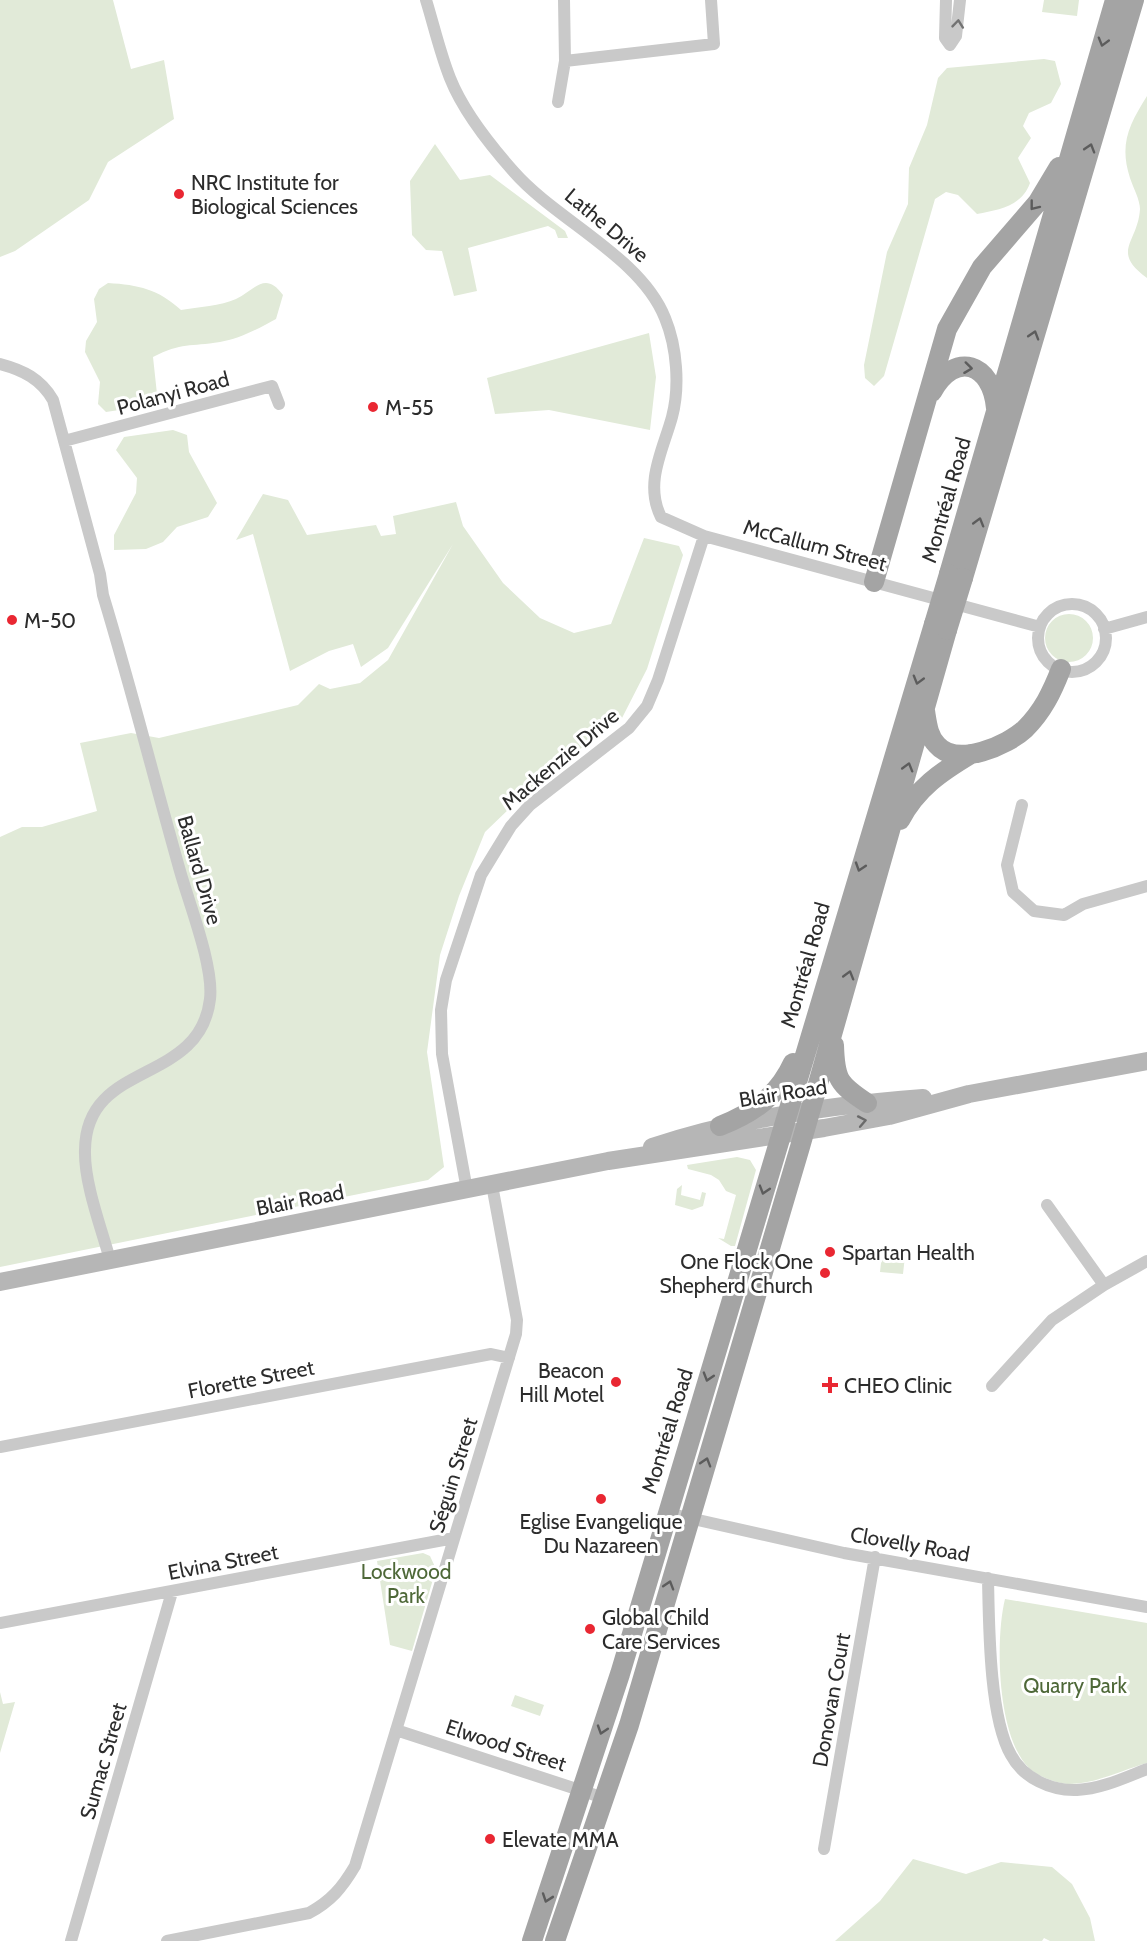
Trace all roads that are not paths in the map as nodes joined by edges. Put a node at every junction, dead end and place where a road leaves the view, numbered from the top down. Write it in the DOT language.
graph roads {
  1 [pos="426,0"];
  2 [pos="564,0"];
  3 [pos="711,0"];
  4 [pos="946,0"];
  5 [pos="960,0"];
  6 [pos="1115,0"];
  7 [pos="1134,0"];
  8 [pos="566,62"];
  9 [pos="558,102"];
  10 [pos="1075,138"];
  11 [pos="0,364"];
  12 [pos="927,402"];
  13 [pos="279,404"];
  14 [pos="996,413"];
  15 [pos="64,441"];
  16 [pos="656,507"];
  17 [pos="704,536"];
  18 [pos="956,576"];
  19 [pos="874,582"];
  20 [pos="1147,617"];
  21 [pos="941,627"];
  22 [pos="1040,627"];
  23 [pos="1104,629"];
  24 [pos="1060,669"];
  25 [pos="925,709"];
  26 [pos="971,754"];
  27 [pos="1022,805"];
  28 [pos="884,849"];
  29 [pos="1147,886"];
  30 [pos="816,1015"];
  31 [pos="833,1031"];
  32 [pos="1147,1061"];
  33 [pos="969,1094"];
  34 [pos="867,1103"];
  35 [pos="809,1111"];
  36 [pos="783,1124"];
  37 [pos="720,1126"];
  38 [pos="804,1131"];
  39 [pos="608,1161"];
  40 [pos="492,1185"];
  41 [pos="467,1190"];
  42 [pos="1047,1205"];
  43 [pos="110,1260"];
  44 [pos="1147,1261"];
  45 [pos="0,1282"];
  46 [pos="1104,1285"];
  47 [pos="509,1358"];
  48 [pos="992,1386"];
  49 [pos="0,1447"];
  50 [pos="667,1514"];
  51 [pos="689,1518"];
  52 [pos="454,1538"];
  53 [pos="875,1557"];
  54 [pos="988,1578"];
  55 [pos="172,1592"];
  56 [pos="1147,1607"];
  57 [pos="0,1623"];
  58 [pos="631,1635"];
  59 [pos="652,1641"];
  60 [pos="396,1730"];
  61 [pos="1147,1769"];
  62 [pos="582,1791"];
  63 [pos="604,1798"];
  64 [pos="824,1849"];
  65 [pos="71,1941"];
  66 [pos="167,1941"];
  67 [pos="532,1941"];
  68 [pos="555,1941"];
  1 -- 16 [label="street, Lathe Drive"];
  2 -- 8 [label="street"];
  3 -- 8 [label="street"];
  4 -- 5 [label="street, one-way"];
  6 -- 10 [label="main road, Montréal Road, one-way"];
  18 -- 7 [label="main road, Montréal Road, one-way"];
  8 -- 9 [label="street"];
  10 -- 12 [label="main road, one-way"];
  10 -- 14 [label="main road, Montréal Road"];
  11 -- 15 [label="street"];
  12 -- 14 [label="main road, one-way"];
  12 -- 19 [label="main road"];
  13 -- 15 [label="street, Polanyi Road"];
  14 -- 18 [label="main road, Montréal Road"];
  15 -- 43 [label="street, Ballard Drive"];
  16 -- 17 [label="street, McCallum Street"];
  17 -- 19 [label="street, McCallum Street"];
  17 -- 41 [label="street, Mackenzie Drive"];
  18 -- 21 [label="main road, Montréal Road, bridge"];
  19 -- 22 [label="street, McCallum Street"];
  20 -- 23 [label="street"];
  21 -- 25 [label="main road, Montréal Road"];
  21 -- 30 [label="main road, Montréal Road, one-way"];
  22 -- 23 [label="street"];
  22 -- 24 [label="street"];
  23 -- 24 [label="street"];
  24 -- 26 [label="main road"];
  25 -- 26 [label="main road"];
  28 -- 25 [label="main road, Montréal Road, one-way"];
  26 -- 28 [label="main road"];
  27 -- 29 [label="street"];
  31 -- 28 [label="main road, Montréal Road, one-way"];
  30 -- 36 [label="main road, Montréal Road"];
  30 -- 37 [label="main road"];
  31 -- 34 [label="main road"];
  31 -- 35 [label="main road, Montréal Road"];
  32 -- 33 [label="main road, Blair Road"];
  33 -- 34 [label="main road, Blair Road"];
  38 -- 33 [label="main road, Blair Road, one-way"];
  34 -- 35 [label="main road, Blair Road"];
  35 -- 36 [label="main road, Blair Road"];
  35 -- 38 [label="main road, Montréal Road"];
  36 -- 37 [label="main road, Blair Road"];
  36 -- 38 [label="main road, Blair Road"];
  36 -- 39 [label="main road, Blair Road"];
  36 -- 50 [label="main road, Montréal Road, one-way"];
  37 -- 39 [label="main road, Blair Road"];
  51 -- 38 [label="main road, Montréal Road, one-way"];
  39 -- 40 [label="main road, Blair Road"];
  40 -- 41 [label="main road, Blair Road"];
  40 -- 47 [label="street, Séguin Street"];
  41 -- 43 [label="main road, Blair Road"];
  42 -- 46 [label="street"];
  43 -- 45 [label="main road, Blair Road"];
  44 -- 46 [label="street"];
  46 -- 48 [label="street"];
  47 -- 49 [label="street, Florette Street"];
  47 -- 52 [label="street, Séguin Street"];
  50 -- 51 [label="street, Clovelly Road"];
  50 -- 58 [label="main road, Montréal Road"];
  51 -- 53 [label="street, Clovelly Road"];
  59 -- 51 [label="main road, Montréal Road, one-way"];
  52 -- 55 [label="street, Elvina Street"];
  52 -- 60 [label="street, Séguin Street"];
  53 -- 54 [label="street, Clovelly Road"];
  53 -- 64 [label="street, Donovan Court"];
  54 -- 56 [label="street, Clovelly Road"];
  54 -- 61 [label="street"];
  55 -- 57 [label="street, Elvina Street"];
  55 -- 65 [label="street, Sumac Street"];
  58 -- 59 [label="main road"];
  58 -- 62 [label="main road, Montréal Road, one-way"];
  59 -- 63 [label="main road, Montréal Road"];
  60 -- 62 [label="street, Elwood Street"];
  60 -- 66 [label="street, Séguin Street"];
  62 -- 63 [label="street, Elwood Street"];
  62 -- 67 [label="main road, Montréal Road, one-way"];
  63 -- 68 [label="main road, Montréal Road"];
}
